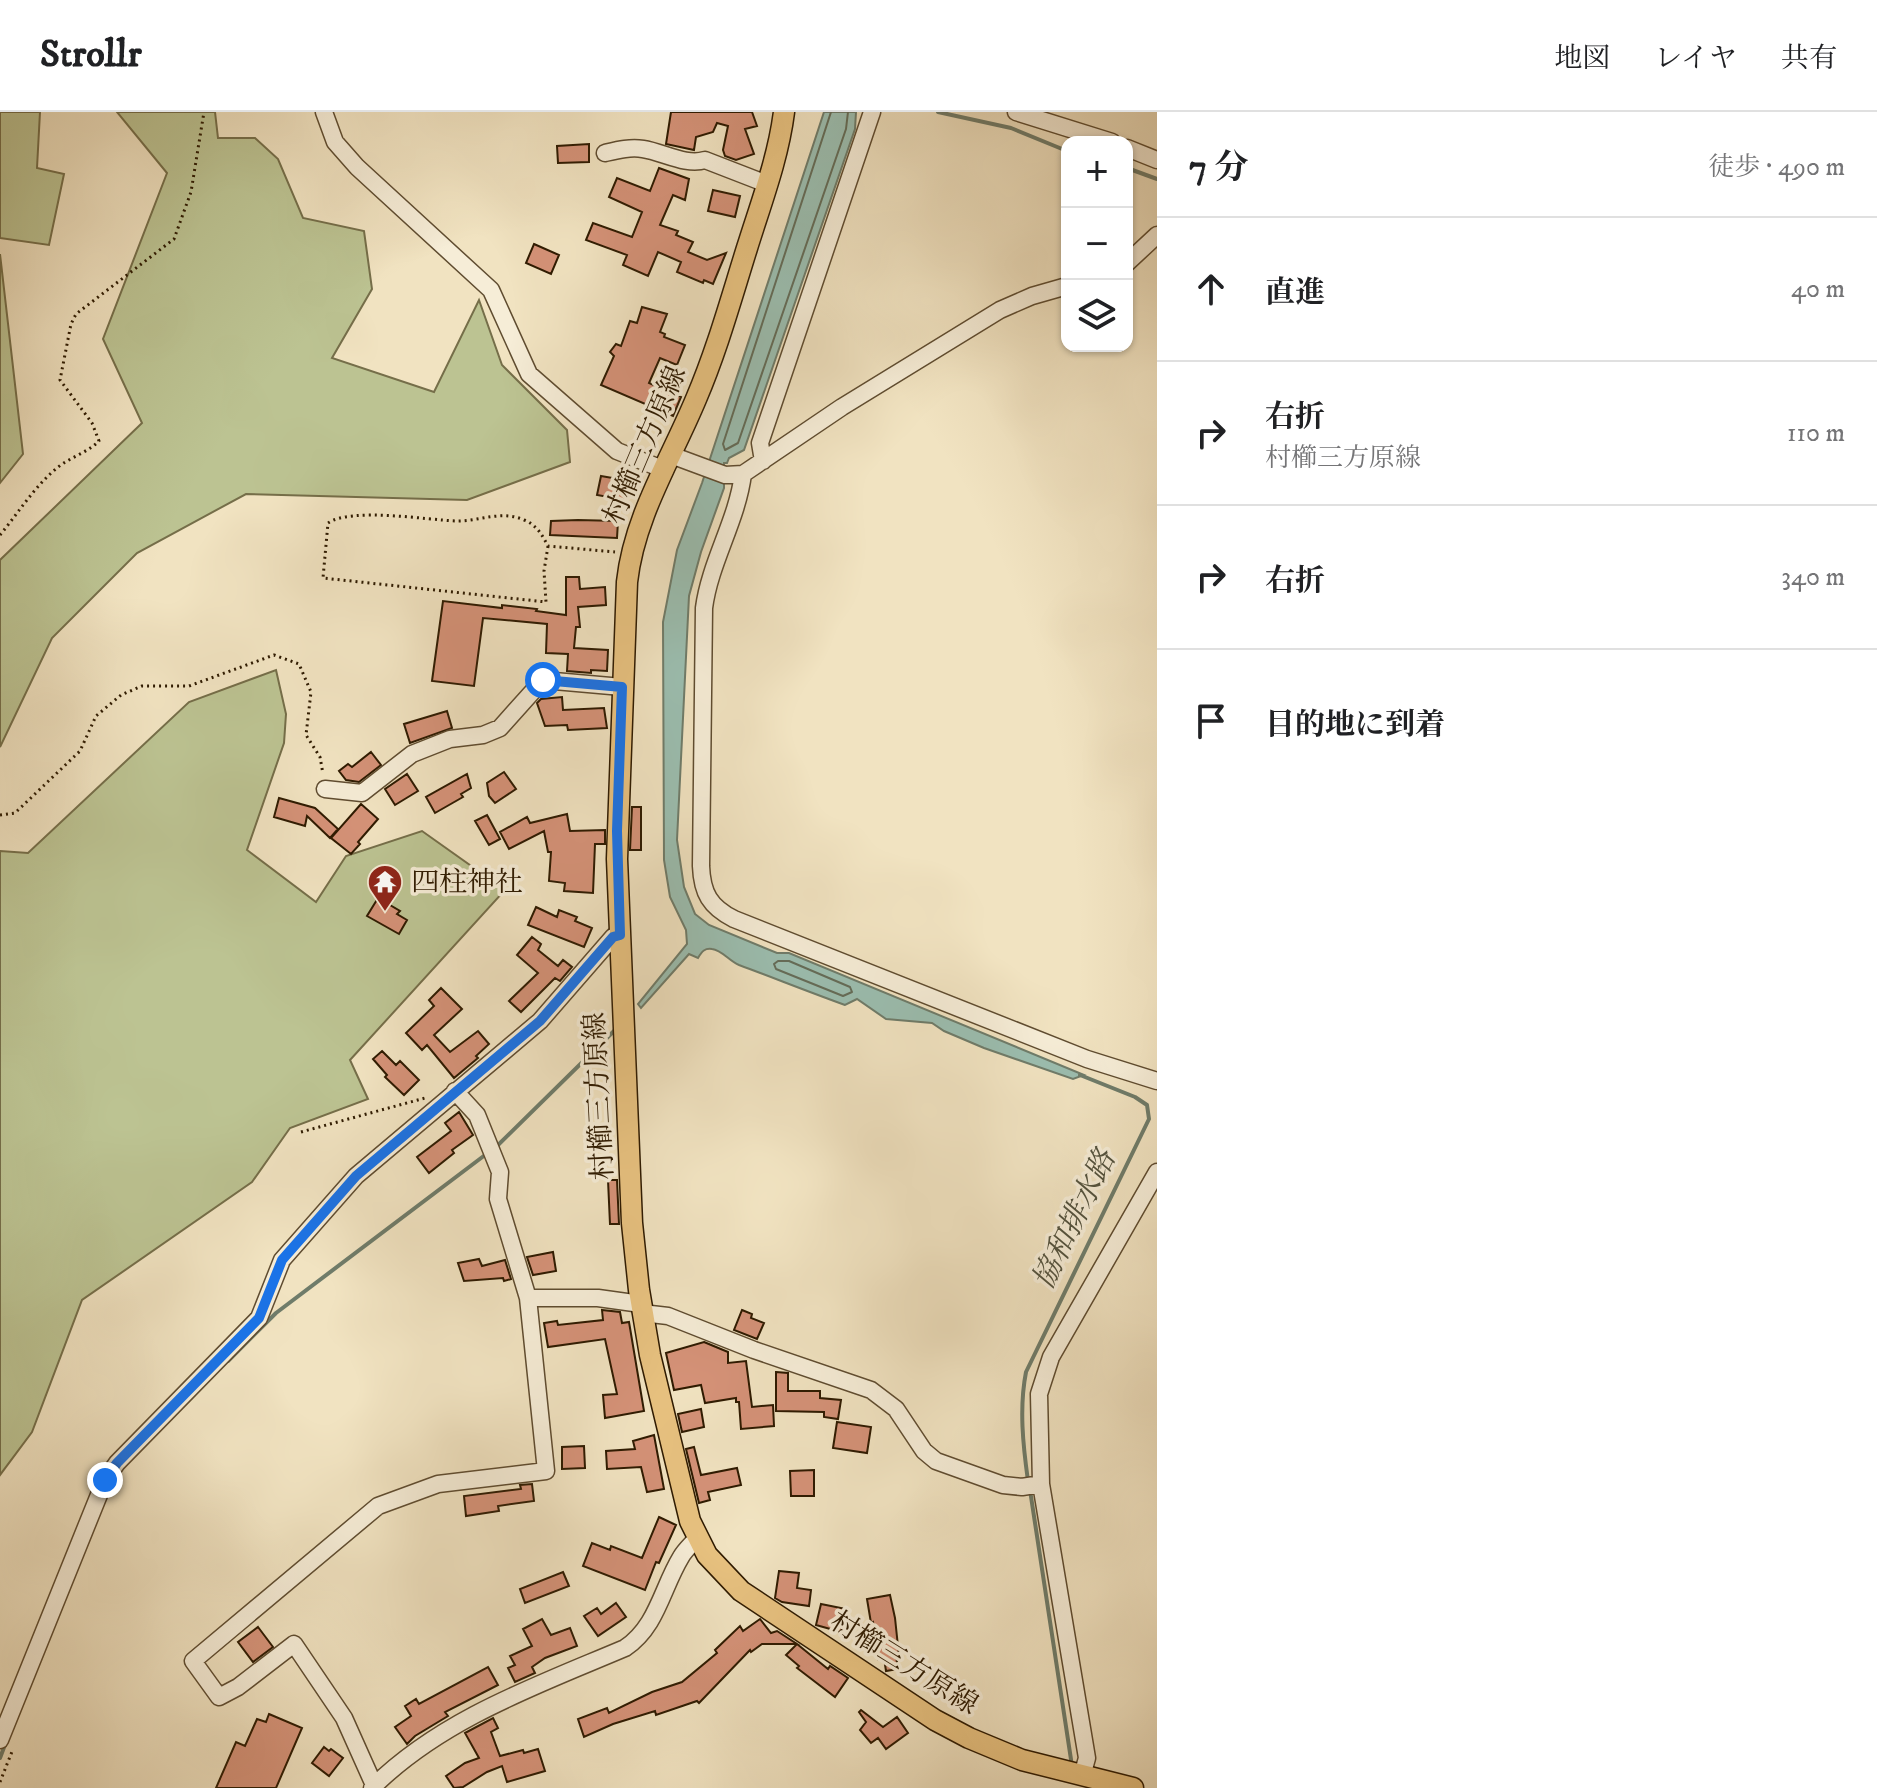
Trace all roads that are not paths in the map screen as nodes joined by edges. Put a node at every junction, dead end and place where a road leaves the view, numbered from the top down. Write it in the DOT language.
graph roads {
  1 [pos="324,112"];
  2 [pos="784,112"];
  3 [pos="872,112"];
  4 [pos="1016,112"];
  5 [pos="1093,136"];
  6 [pos="1133,150"];
  7 [pos="605,153"];
  8 [pos="1157,160"];
  9 [pos="767,184"];
  10 [pos="1157,235"];
  11 [pos="1133,257"];
  12 [pos="1061,288"];
  13 [pos="673,461"];
  14 [pos="763,461"];
  15 [pos="743,474"];
  16 [pos="622,687"];
  17 [pos="325,789"];
  18 [pos="620,935"];
  19 [pos="1157,1081"];
  20 [pos="455,1091"];
  21 [pos="1157,1172"];
  22 [pos="528,1298"];
  23 [pos="642,1308"];
  24 [pos="1033,1485"];
  25 [pos="697,1538"];
  26 [pos="0,1740"];
  27 [pos="1070,1776"];
  28 [pos="373,1787"];
  29 [pos="1133,1788"];
  1 -- 13 [label="street"];
  2 -- 9 [label="main road, 村櫛三方原線"];
  3 -- 14 [label="street"];
  4 -- 5 [label="street"];
  6 -- 8 [label="street"];
  7 -- 9 [label="street"];
  9 -- 13 [label="main road, 村櫛三方原線"];
  10 -- 11 [label="street"];
  12 -- 14 [label="street"];
  13 -- 15 [label="street"];
  13 -- 16 [label="main road, 村櫛三方原線"];
  14 -- 15 [label="street"];
  15 -- 19 [label="street"];
  16 -- 17 [label="street"];
  16 -- 18 [label="main road, 村櫛三方原線"];
  18 -- 20 [label="street"];
  18 -- 23 [label="main road, 村櫛三方原線"];
  20 -- 22 [label="street"];
  20 -- 26 [label="street"];
  21 -- 24 [label="street"];
  22 -- 23 [label="street"];
  22 -- 28 [label="street"];
  23 -- 24 [label="street"];
  23 -- 25 [label="main road, 村櫛三方原線"];
  24 -- 27 [label="street"];
  25 -- 27 [label="main road, 村櫛三方原線"];
  25 -- 28 [label="street"];
  27 -- 29 [label="main road, 村櫛三方原線"];
}
